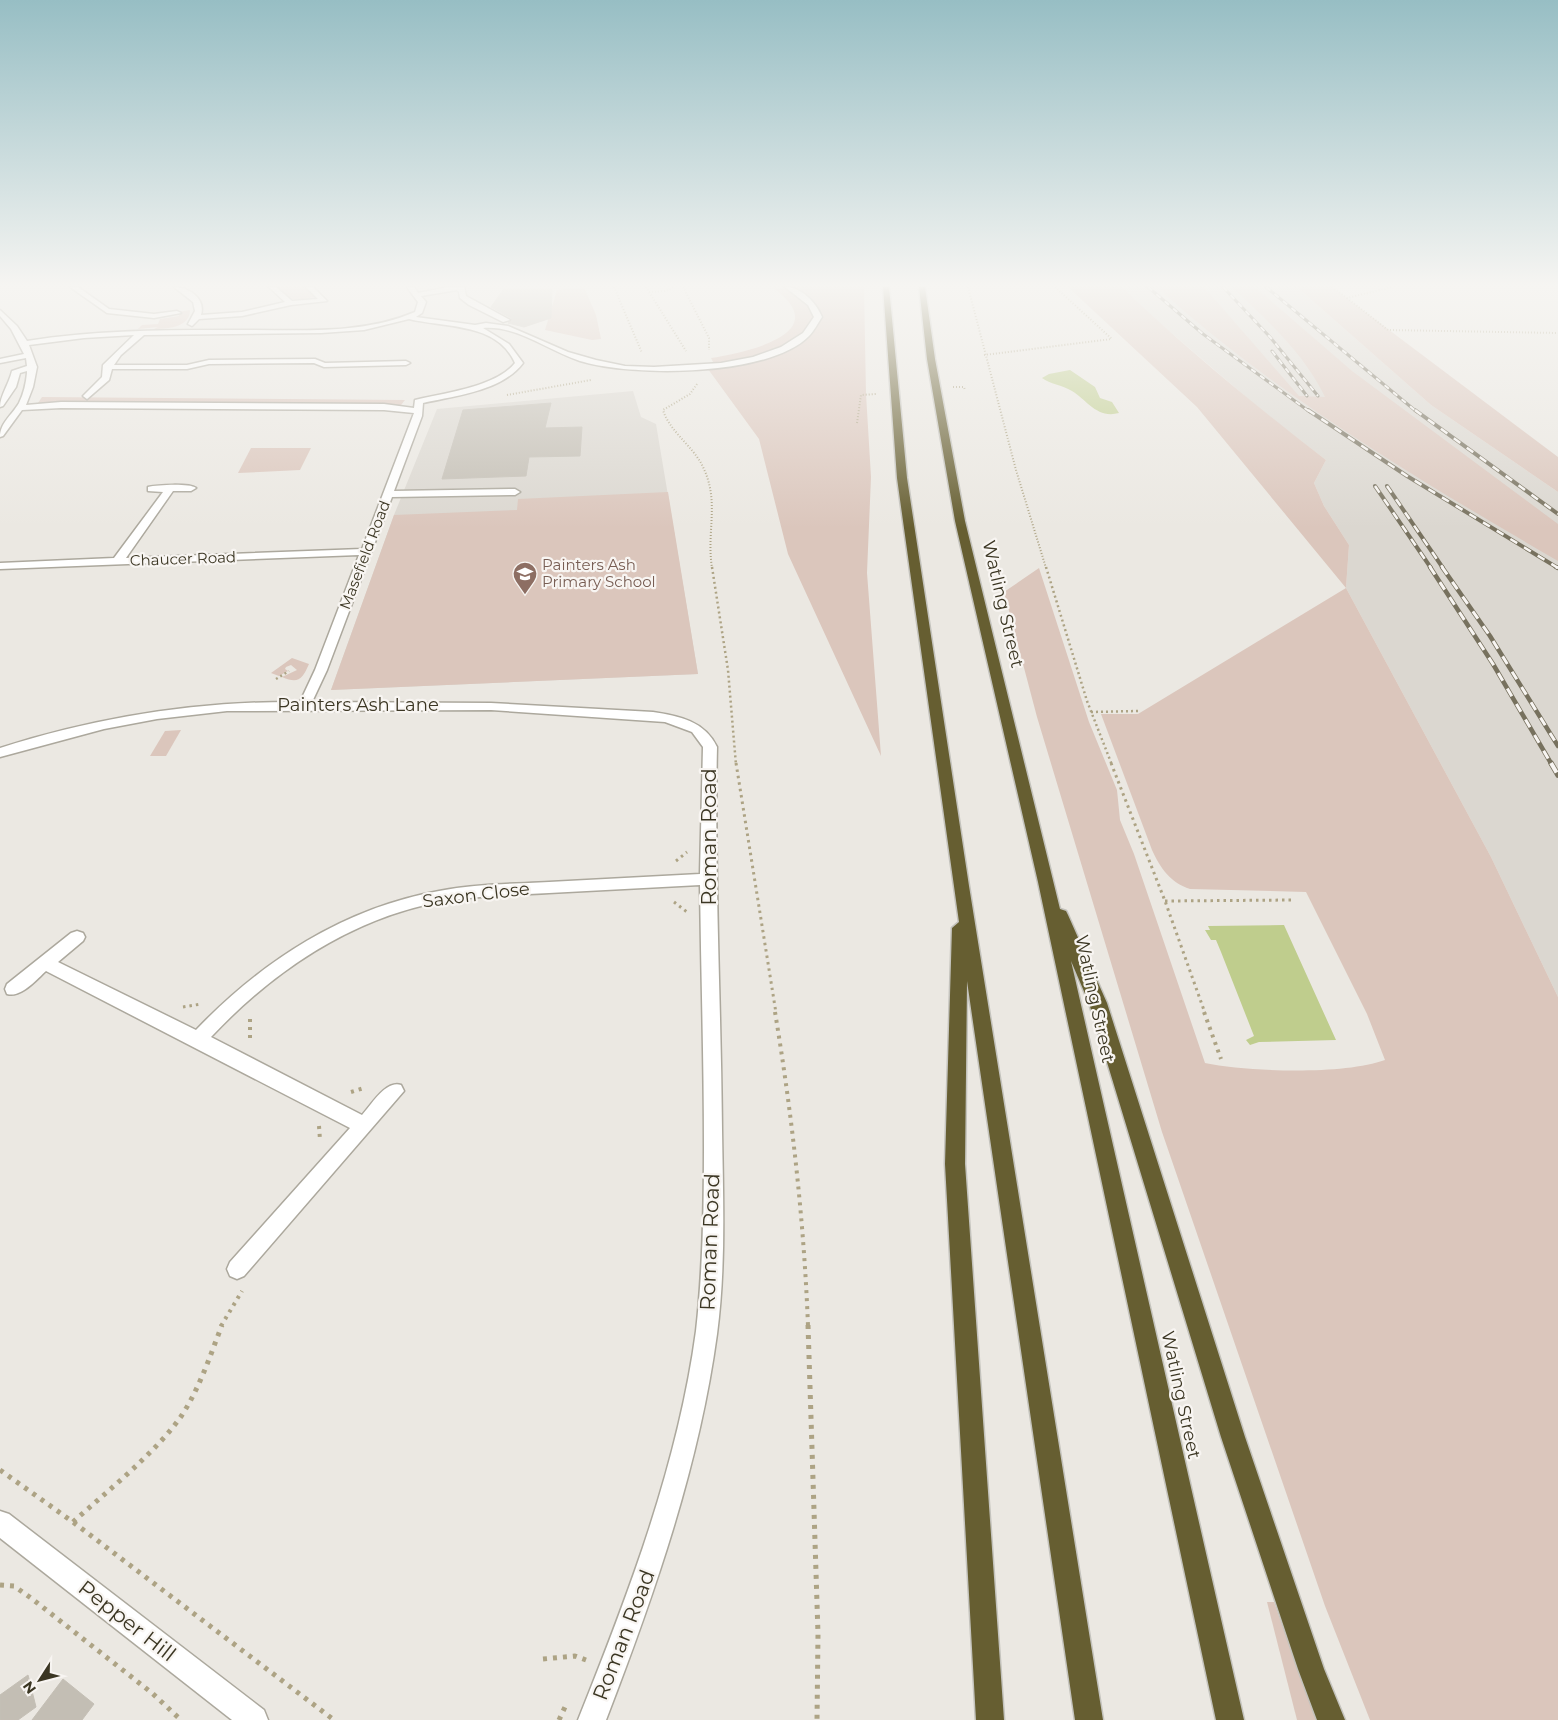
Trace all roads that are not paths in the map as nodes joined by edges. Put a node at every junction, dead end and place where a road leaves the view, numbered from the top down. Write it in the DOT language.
graph roads {
  1 [pos="31,367"];
  2 [pos="33,367"];
  3 [pos="106,367"];
  4 [pos="518,367"];
  5 [pos="637,367"];
  6 [pos="672,367"];
  7 [pos="893,367"];
  8 [pos="933,367"];
  9 [pos="51,396"];
  10 [pos="87,396"];
  11 [pos="166,397"];
  12 [pos="283,398"];
  13 [pos="394,399"];
  14 [pos="0,404"];
  15 [pos="414,404"];
  16 [pos="155,406"];
  17 [pos="275,407"];
  18 [pos="20,408"];
  19 [pos="0,434"];
  20 [pos="171,488"];
  21 [pos="191,488"];
  22 [pos="151,489"];
  23 [pos="515,492"];
  24 [pos="388,494"];
  25 [pos="367,552"];
  26 [pos="118,561"];
  27 [pos="0,566"];
  28 [pos="304,706"];
  29 [pos="710,747"];
  30 [pos="0,753"];
  31 [pos="708,879"];
  32 [pos="1046,882"];
  33 [pos="961,886"];
  34 [pos="77,937"];
  35 [pos="45,963"];
  36 [pos="13,989"];
  37 [pos="198,1039"];
  38 [pos="395,1091"];
  39 [pos="363,1125"];
  40 [pos="237,1269"];
  41 [pos="0,1523"];
  42 [pos="254,1720"];
  43 [pos="592,1720"];
  44 [pos="990,1720"];
  45 [pos="1089,1720"];
  46 [pos="1230,1720"];
  47 [pos="1331,1720"];
  1 -- 14 [label="street"];
  2 -- 18 [label="street"];
  3 -- 10 [label="street"];
  4 -- 15 [label="street"];
  5 -- 6 [label="street"];
  7 -- 33 [label="highway"];
  8 -- 32 [label="highway, Watling Street"];
  9 -- 10 [label="street"];
  10 -- 11 [label="street"];
  11 -- 12 [label="street"];
  11 -- 16 [label="street"];
  12 -- 13 [label="street"];
  12 -- 17 [label="street"];
  15 -- 17 [label="street"];
  15 -- 24 [label="street, Masefield Road"];
  16 -- 17 [label="street"];
  16 -- 18 [label="street"];
  18 -- 19 [label="street"];
  20 -- 21 [label="street"];
  20 -- 22 [label="street"];
  20 -- 26 [label="street"];
  23 -- 24 [label="street"];
  24 -- 25 [label="street, Masefield Road"];
  25 -- 26 [label="street, Chaucer Road"];
  25 -- 28 [label="street, Masefield Road"];
  26 -- 27 [label="street, Chaucer Road"];
  28 -- 29 [label="street, Painters Ash Lane"];
  28 -- 30 [label="street, Painters Ash Lane"];
  29 -- 31 [label="street, Roman Road"];
  31 -- 37 [label="street, Saxon Close"];
  31 -- 43 [label="street, Roman Road"];
  32 -- 46 [label="highway, Watling Street"];
  32 -- 47 [label="highway"];
  33 -- 44 [label="highway"];
  33 -- 45 [label="highway"];
  34 -- 35 [label="street"];
  35 -- 36 [label="street"];
  35 -- 37 [label="street"];
  37 -- 39 [label="street"];
  38 -- 39 [label="street"];
  39 -- 40 [label="street"];
  41 -- 42 [label="street, Pepper Hill"];
}
